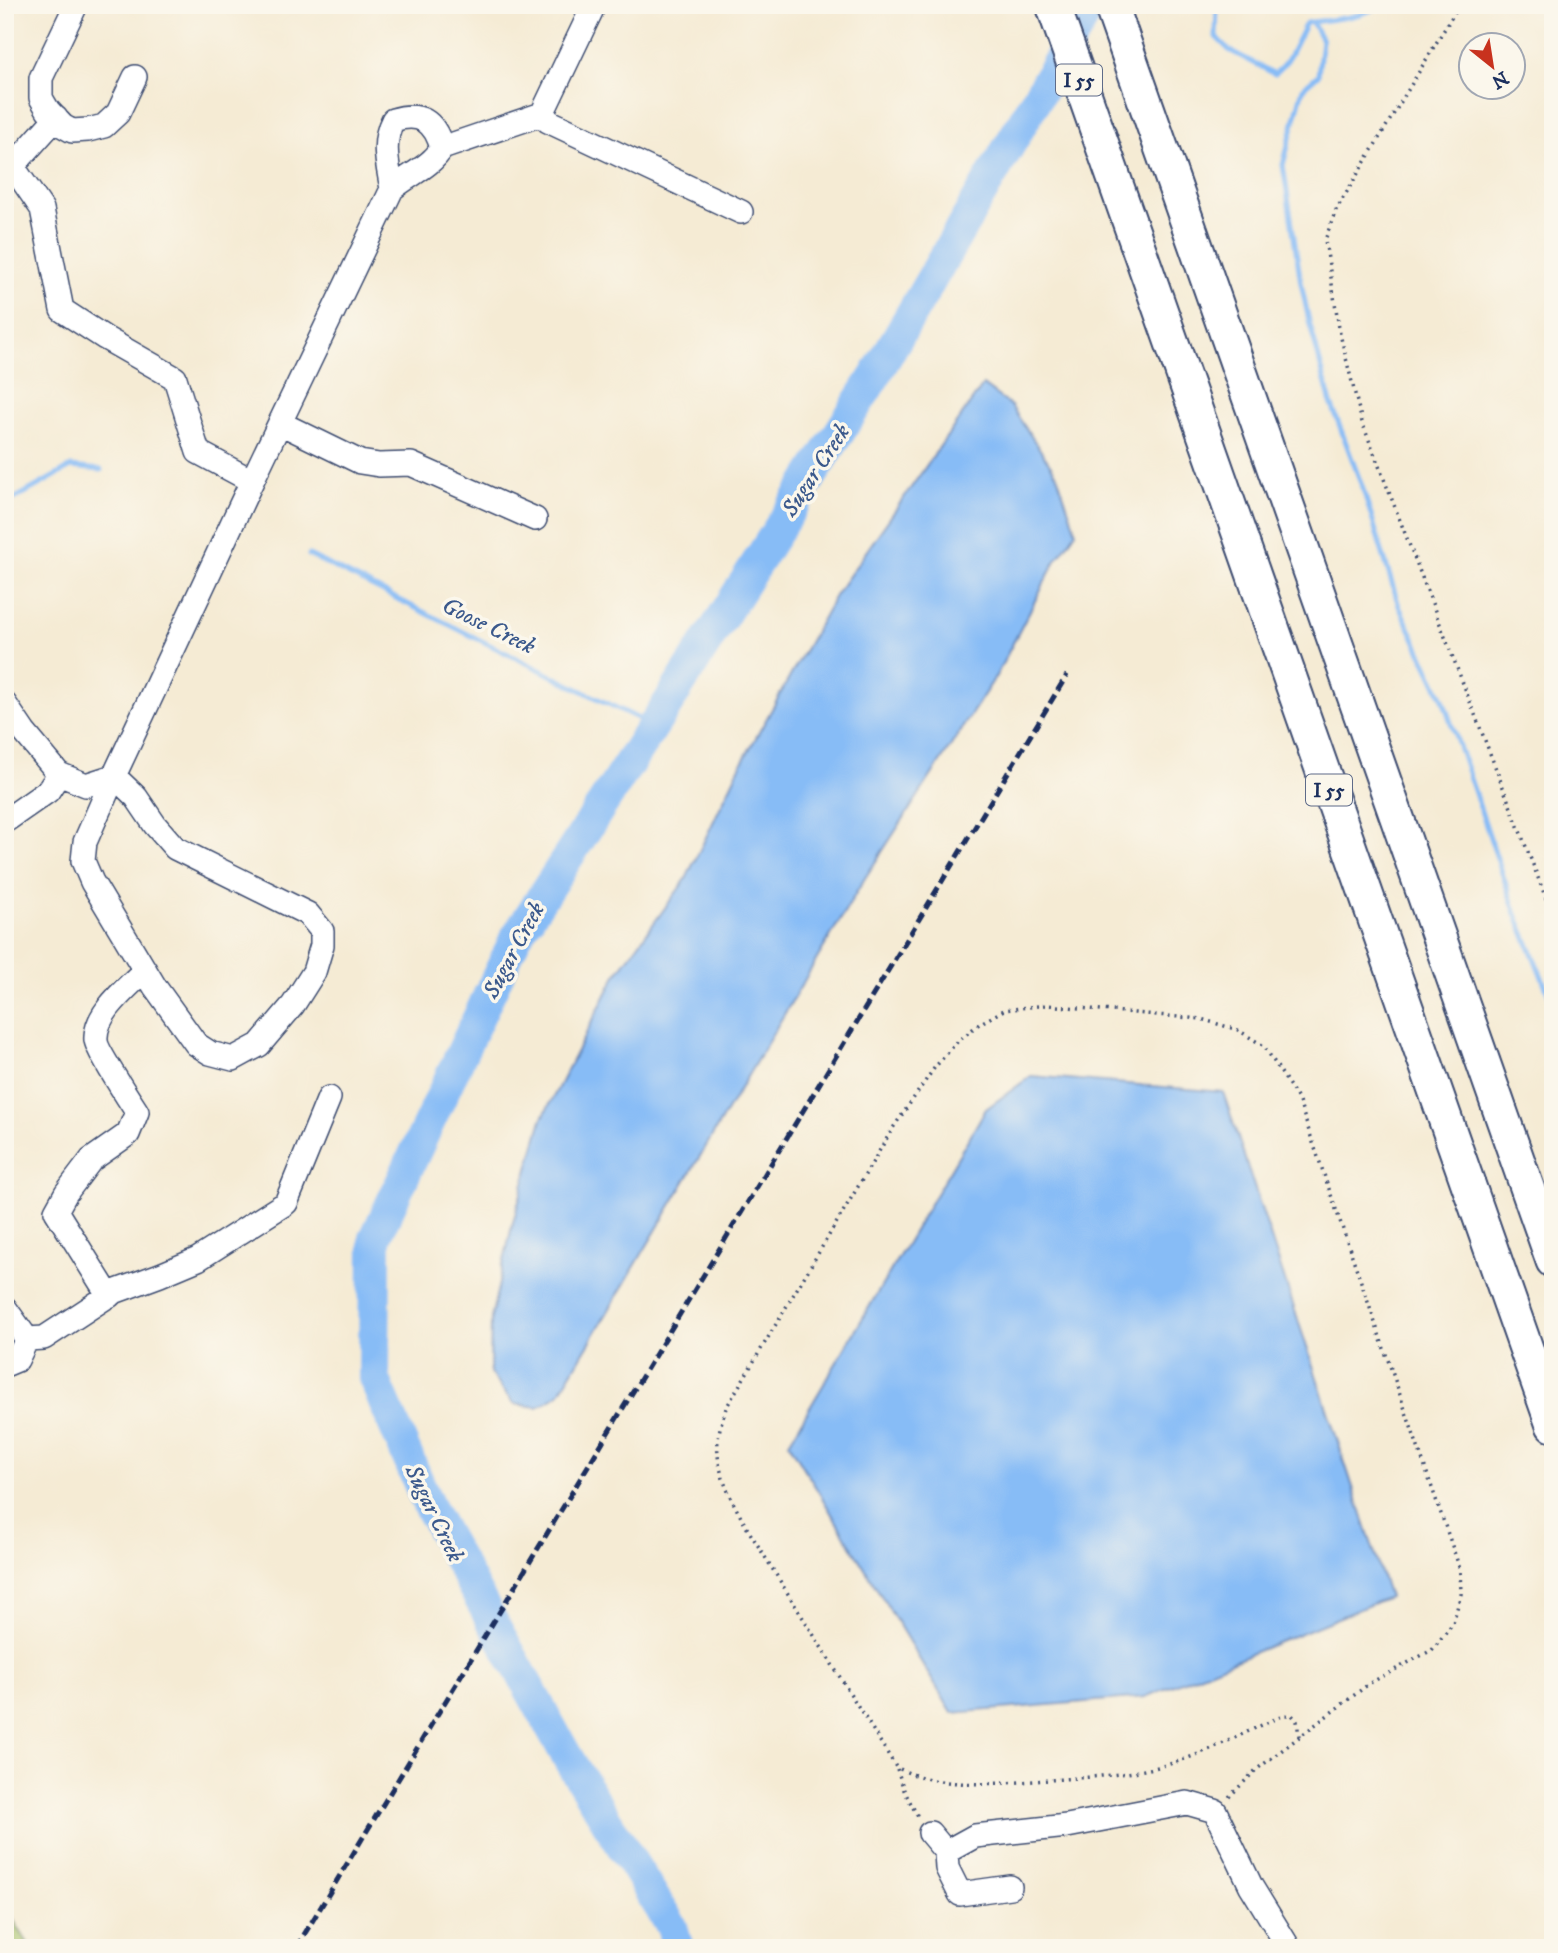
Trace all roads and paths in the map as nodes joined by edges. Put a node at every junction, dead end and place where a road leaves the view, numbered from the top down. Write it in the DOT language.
graph roads {
  1 [pos="76,5"];
  2 [pos="594,5"];
  3 [pos="1053,5"];
  4 [pos="1111,5"];
  5 [pos="1460,5"];
  6 [pos="135,76"];
  7 [pos="542,114"];
  8 [pos="55,118"];
  9 [pos="442,148"];
  10 [pos="9,160"];
  11 [pos="392,189"];
  12 [pos="741,212"];
  13 [pos="280,423"];
  14 [pos="252,481"];
  15 [pos="535,519"];
  16 [pos="5,704"];
  17 [pos="59,774"];
  18 [pos="114,776"];
  19 [pos="5,821"];
  20 [pos="1553,911"];
  21 [pos="145,970"];
  22 [pos="329,1098"];
  23 [pos="1553,1261"];
  24 [pos="109,1296"];
  25 [pos="5,1308"];
  26 [pos="27,1339"];
  27 [pos="5,1365"];
  28 [pos="1553,1425"];
  29 [pos="1299,1736"];
  30 [pos="896,1767"];
  31 [pos="1215,1811"];
  32 [pos="930,1833"];
  33 [pos="946,1852"];
  34 [pos="1010,1887"];
  35 [pos="1289,1948"];
  1 -- 8 [label="lane"];
  2 -- 7 [label="lane"];
  3 -- 28 [label="highway, I 55"];
  4 -- 23 [label="highway, I 55"];
  5 -- 20 [label="path"];
  6 -- 8 [label="lane"];
  7 -- 9 [label="lane"];
  7 -- 12 [label="lane"];
  8 -- 10 [label="lane"];
  9 -- 11 [label="lane"];
  9 -- 11 [label="lane"];
  10 -- 14 [label="lane"];
  11 -- 13 [label="lane"];
  13 -- 14 [label="lane"];
  13 -- 15 [label="lane"];
  14 -- 18 [label="lane"];
  16 -- 17 [label="lane"];
  17 -- 18 [label="lane"];
  17 -- 19 [label="lane"];
  18 -- 21 [label="lane"];
  18 -- 21 [label="lane"];
  21 -- 24 [label="lane"];
  22 -- 24 [label="lane"];
  24 -- 26 [label="lane"];
  25 -- 26 [label="lane"];
  26 -- 27 [label="lane"];
  29 -- 30 [label="path"];
  29 -- 30 [label="path"];
  29 -- 31 [label="path"];
  30 -- 32 [label="path"];
  31 -- 33 [label="lane"];
  31 -- 35 [label="lane"];
  32 -- 33 [label="lane"];
  33 -- 34 [label="lane"];
}
